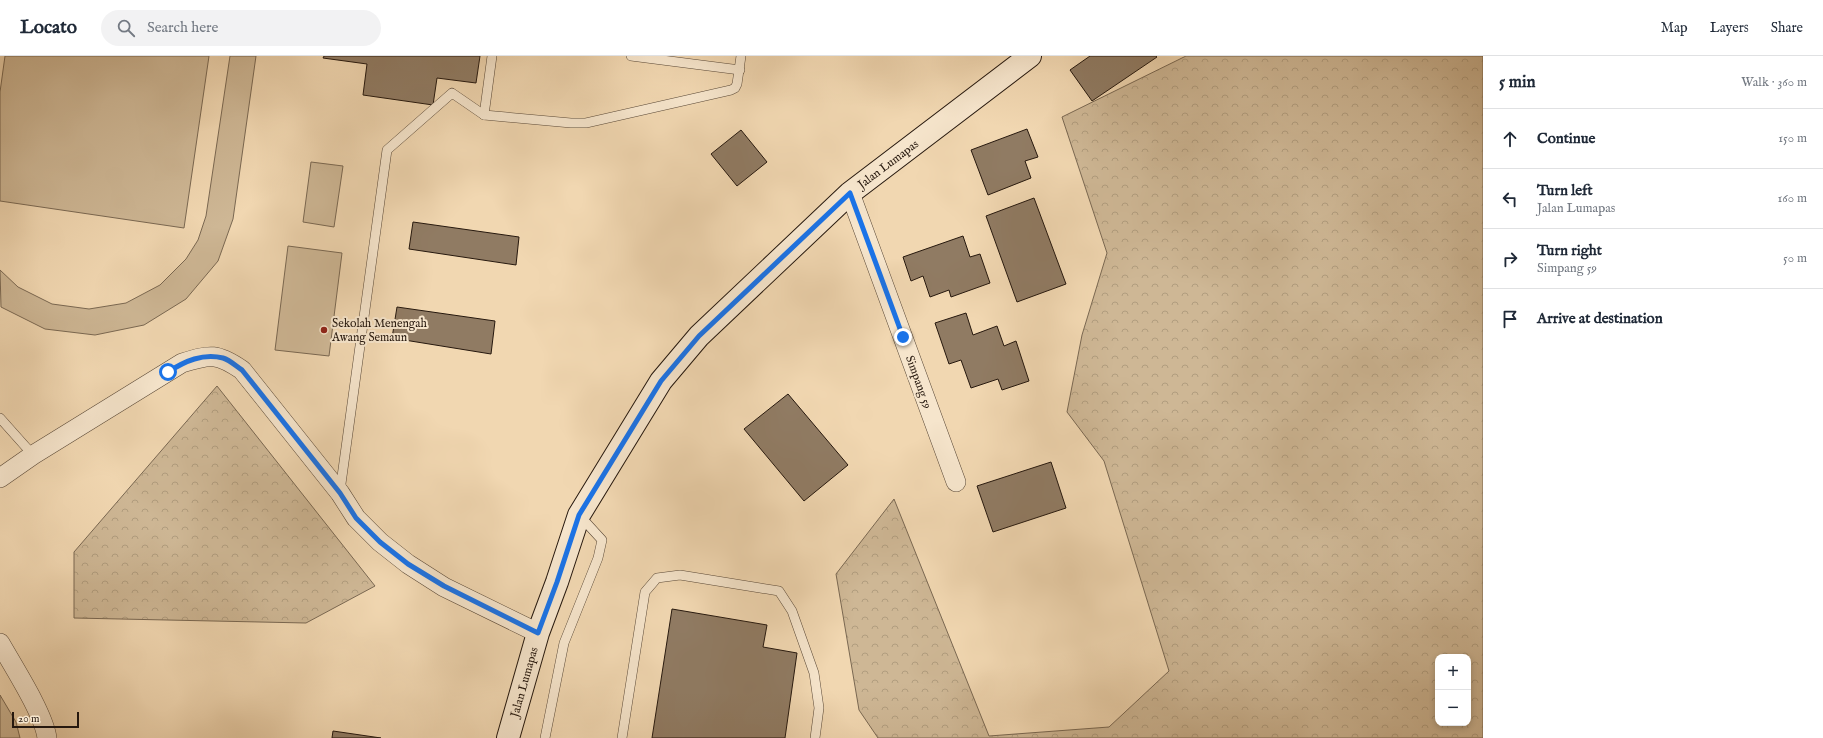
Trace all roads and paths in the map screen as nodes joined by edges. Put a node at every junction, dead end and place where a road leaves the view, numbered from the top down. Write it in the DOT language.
graph roads {
  1 [pos="492,56"];
  2 [pos="631,56"];
  3 [pos="741,56"];
  4 [pos="1030,56"];
  5 [pos="740,70"];
  6 [pos="484,114"];
  7 [pos="850,193"];
  8 [pos="0,418"];
  9 [pos="33,455"];
  10 [pos="0,478"];
  11 [pos="956,482"];
  12 [pos="340,493"];
  13 [pos="579,515"];
  14 [pos="538,633"];
  15 [pos="0,643"];
  16 [pos="47,738"];
  17 [pos="508,738"];
  18 [pos="545,738"];
  19 [pos="622,738"];
  20 [pos="815,738"];
  1 -- 6 [label="lane"];
  2 -- 5 [label="lane"];
  3 -- 5 [label="lane"];
  4 -- 7 [label="main road, Jalan Lumapas"];
  5 -- 6 [label="lane"];
  6 -- 12 [label="lane"];
  7 -- 11 [label="street, Simpang 59"];
  7 -- 13 [label="main road, Jalan Lumapas"];
  8 -- 9 [label="lane"];
  9 -- 10 [label="street"];
  9 -- 12 [label="street"];
  12 -- 14 [label="street"];
  13 -- 14 [label="main road, Jalan Lumapas"];
  13 -- 18 [label="lane"];
  14 -- 17 [label="main road, Jalan Lumapas"];
  15 -- 16 [label="street"];
  19 -- 20 [label="lane"];
}
